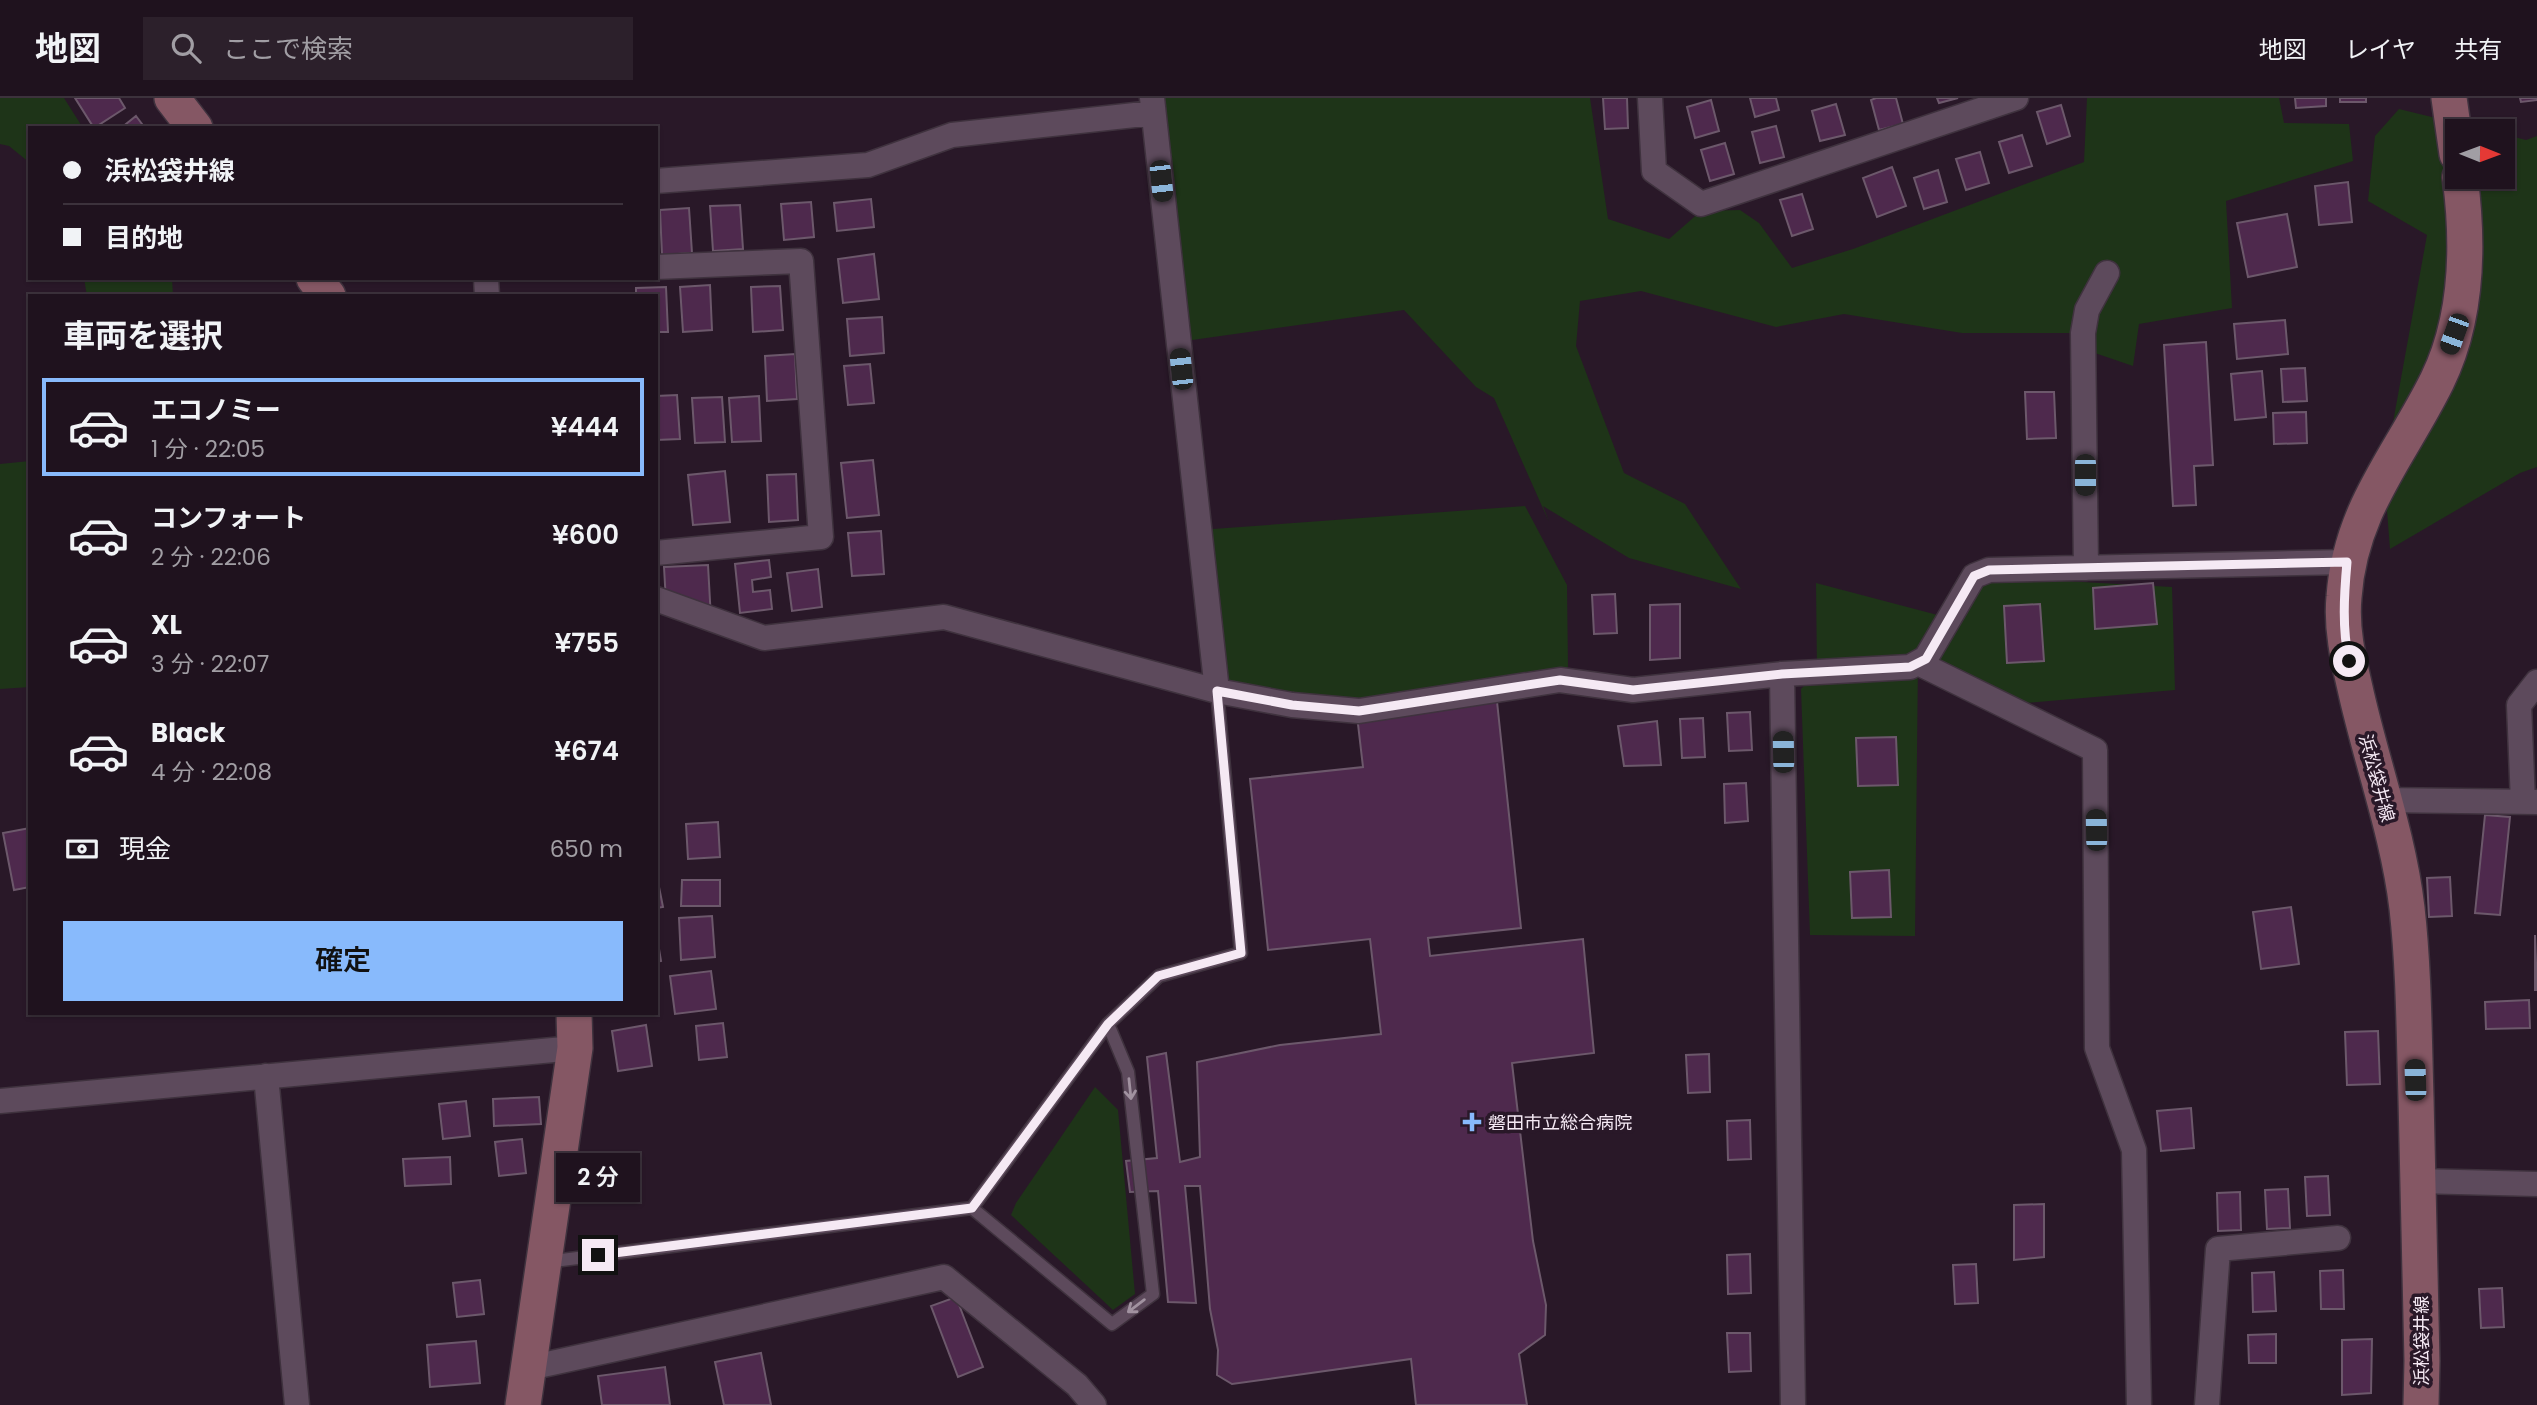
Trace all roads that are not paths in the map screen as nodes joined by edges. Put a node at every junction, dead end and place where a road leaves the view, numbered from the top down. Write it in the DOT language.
graph roads {
  1 [pos="172,98"];
  2 [pos="2016,98"];
  3 [pos="2449,98"];
  4 [pos="1656,100"];
  5 [pos="1153,105"];
  6 [pos="2452,119"];
  7 [pos="193,126"];
  8 [pos="658,181"];
  9 [pos="2461,189"];
  10 [pos="658,267"];
  11 [pos="2107,273"];
  12 [pos="316,280"];
  13 [pos="326,294"];
  14 [pos="658,553"];
  15 [pos="2347,562"];
  16 [pos="2086,568"];
  17 [pos="658,600"];
  18 [pos="1918,663"];
  19 [pos="1782,674"];
  20 [pos="2537,682"];
  21 [pos="1217,691"];
  22 [pos="2383,800"];
  23 [pos="2530,802"];
  24 [pos="575,1015"];
  25 [pos="1108,1024"];
  26 [pos="575,1048"];
  27 [pos="265,1076"];
  28 [pos="0,1101"];
  29 [pos="2418,1181"];
  30 [pos="2537,1184"];
  31 [pos="972,1208"];
  32 [pos="2338,1238"];
  33 [pos="545,1262"];
  34 [pos="529,1368"];
  35 [pos="297,1405"];
  36 [pos="523,1405"];
  37 [pos="1094,1405"];
  38 [pos="1793,1405"];
  39 [pos="2139,1405"];
  40 [pos="2207,1405"];
  41 [pos="2421,1405"];
  1 -- 7 [label="main road"];
  2 -- 4 [label="street"];
  3 -- 6 [label="main road"];
  5 -- 8 [label="street"];
  5 -- 21 [label="street"];
  9 -- 15 [label="main road, 浜松袋井線"];
  10 -- 14 [label="street"];
  11 -- 16 [label="street"];
  12 -- 13 [label="main road"];
  15 -- 16 [label="street"];
  15 -- 22 [label="main road, 浜松袋井線"];
  16 -- 18 [label="street"];
  17 -- 21 [label="street"];
  18 -- 19 [label="street"];
  18 -- 39 [label="street"];
  19 -- 21 [label="street"];
  19 -- 38 [label="street"];
  20 -- 23 [label="street"];
  21 -- 25 [label="lane"];
  22 -- 23 [label="street"];
  22 -- 29 [label="main road, 浜松袋井線"];
  24 -- 26 [label="main road"];
  25 -- 31 [label="lane"];
  25 -- 31 [label="lane, one-way"];
  26 -- 27 [label="street"];
  26 -- 33 [label="main road"];
  27 -- 28 [label="street"];
  27 -- 35 [label="street"];
  29 -- 30 [label="street"];
  29 -- 41 [label="main road, 浜松袋井線"];
  31 -- 33 [label="lane"];
  32 -- 40 [label="street"];
  33 -- 34 [label="main road"];
  34 -- 36 [label="main road"];
  34 -- 37 [label="street"];
}
